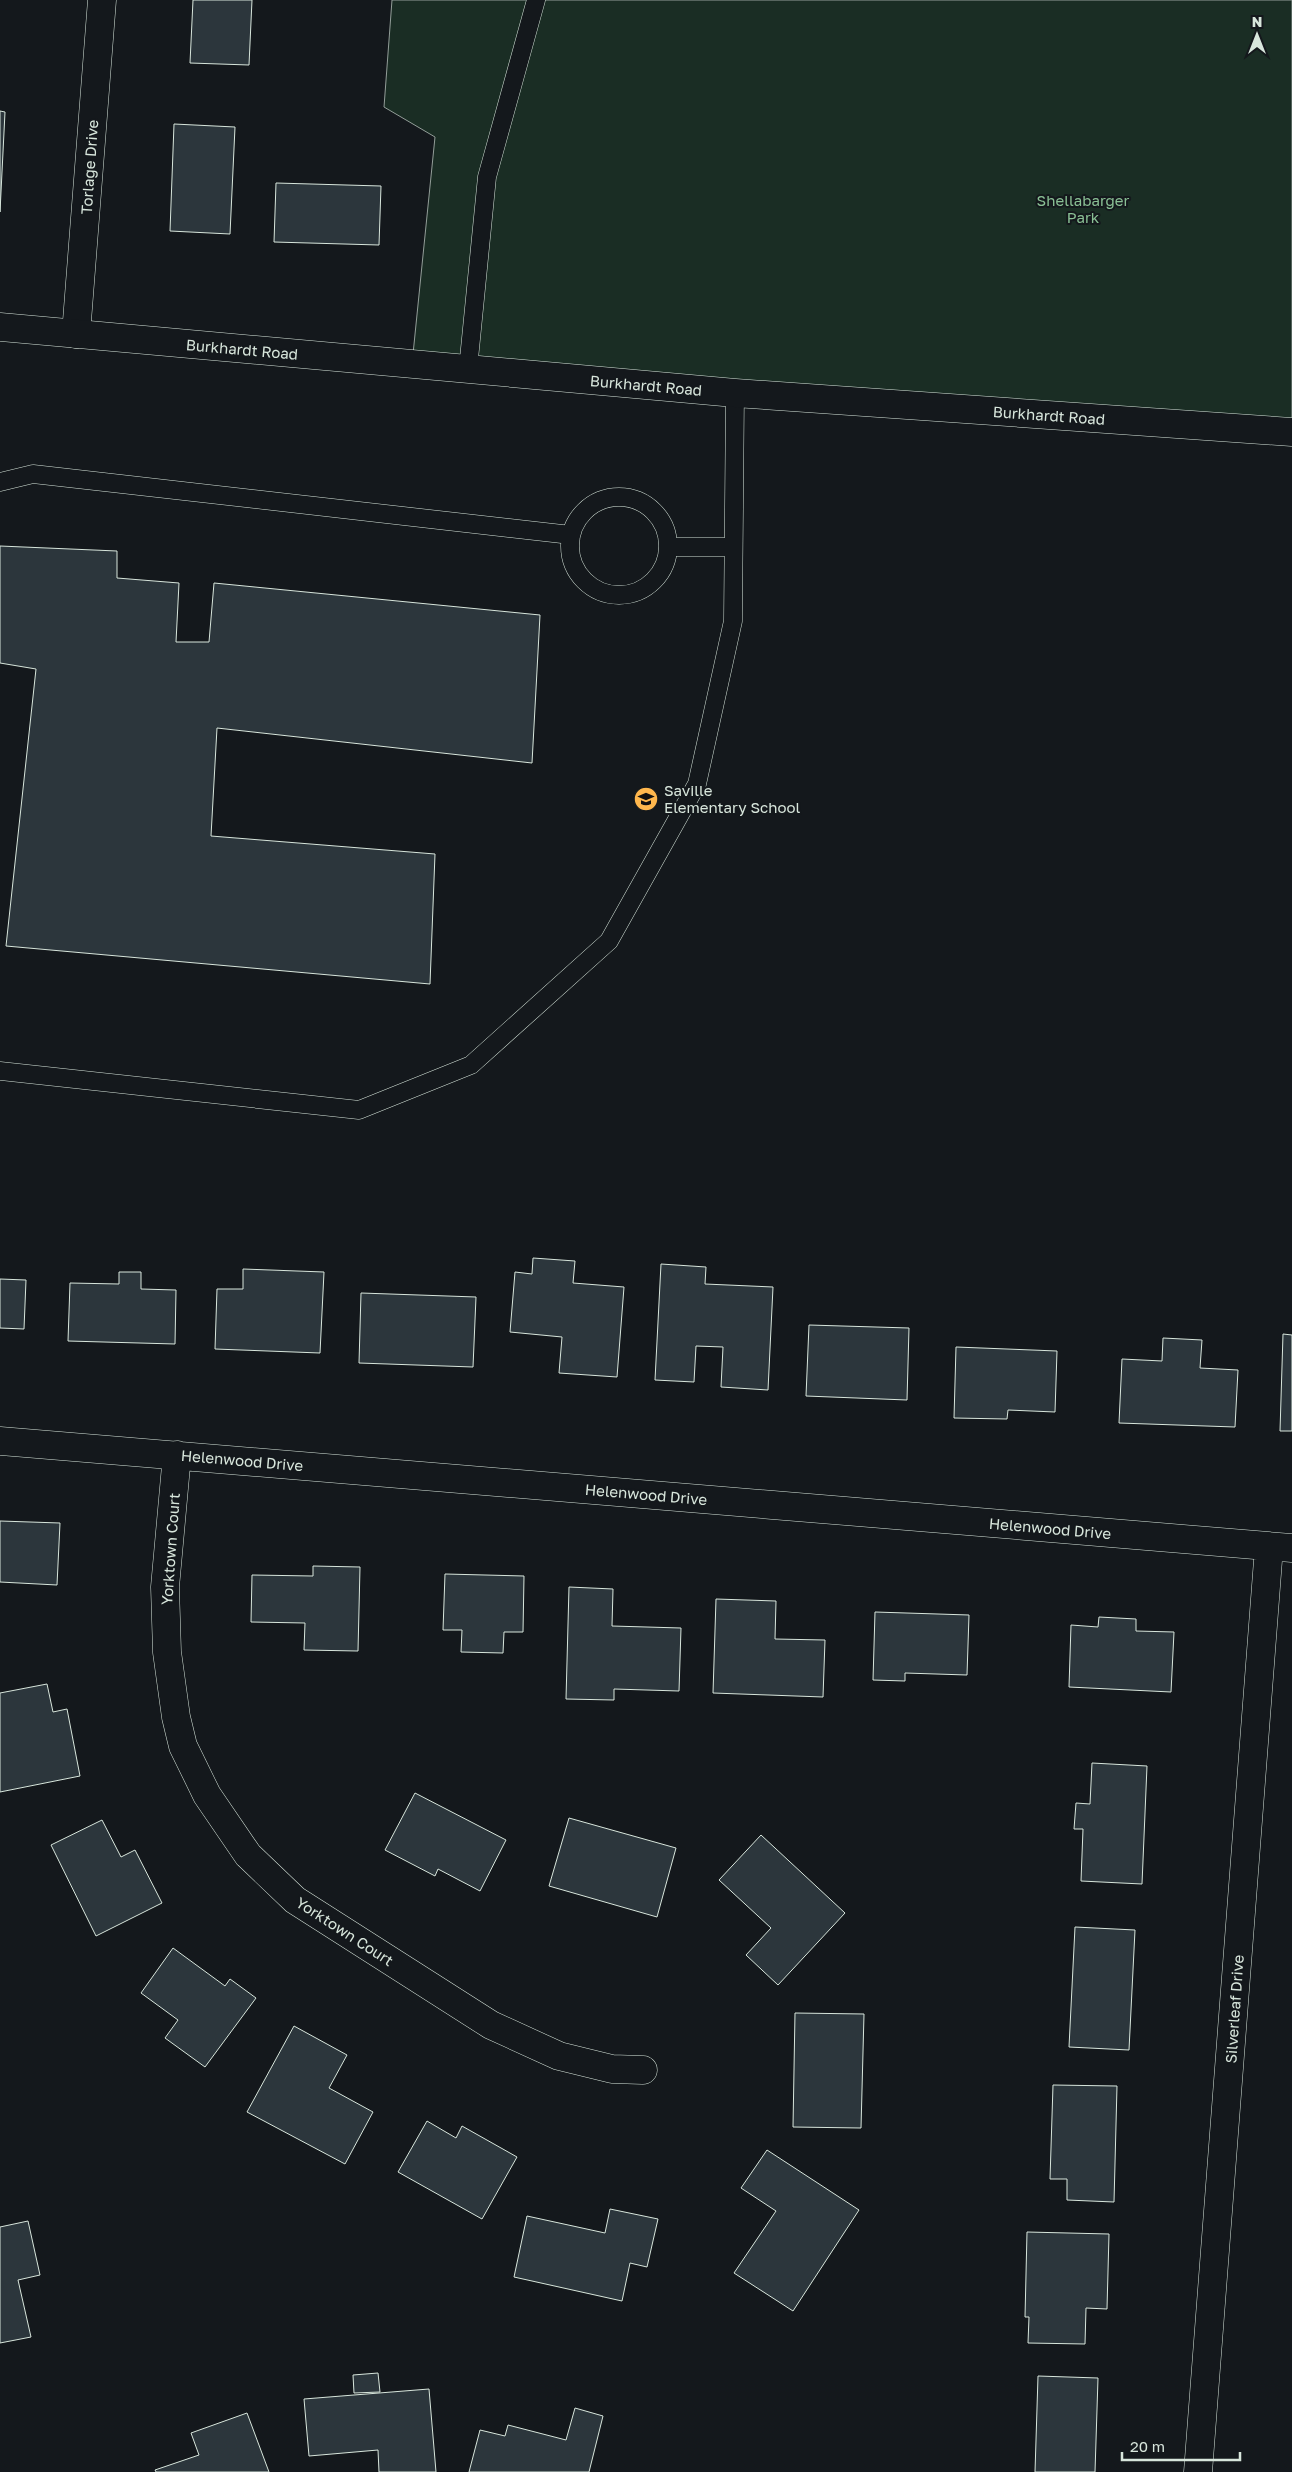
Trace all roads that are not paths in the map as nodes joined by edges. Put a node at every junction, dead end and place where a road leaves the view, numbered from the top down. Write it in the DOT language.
graph roads {
  1 [pos="102,0"];
  2 [pos="536,0"];
  3 [pos="0,327"];
  4 [pos="76,334"];
  5 [pos="468,369"];
  6 [pos="735,393"];
  7 [pos="1292,432"];
  8 [pos="0,482"];
  9 [pos="571,535"];
  10 [pos="668,547"];
  11 [pos="733,547"];
  12 [pos="0,1071"];
  13 [pos="0,1441"];
  14 [pos="178,1455"];
  15 [pos="1281,1548"];
  16 [pos="643,2070"];
  17 [pos="1198,2472"];
  1 -- 4 [label="street, Torlage Drive"];
  2 -- 5 [label="lane"];
  3 -- 4 [label="street, Burkhardt Road"];
  4 -- 5 [label="street, Burkhardt Road"];
  5 -- 6 [label="street, Burkhardt Road"];
  6 -- 7 [label="street, Burkhardt Road"];
  6 -- 11 [label="lane"];
  8 -- 9 [label="lane"];
  9 -- 10 [label="lane"];
  9 -- 10 [label="lane"];
  10 -- 11 [label="lane"];
  11 -- 12 [label="lane"];
  13 -- 14 [label="street, Helenwood Drive"];
  14 -- 15 [label="street, Helenwood Drive"];
  14 -- 16 [label="street, Yorktown Court"];
  15 -- 17 [label="street, Silverleaf Drive"];
}
